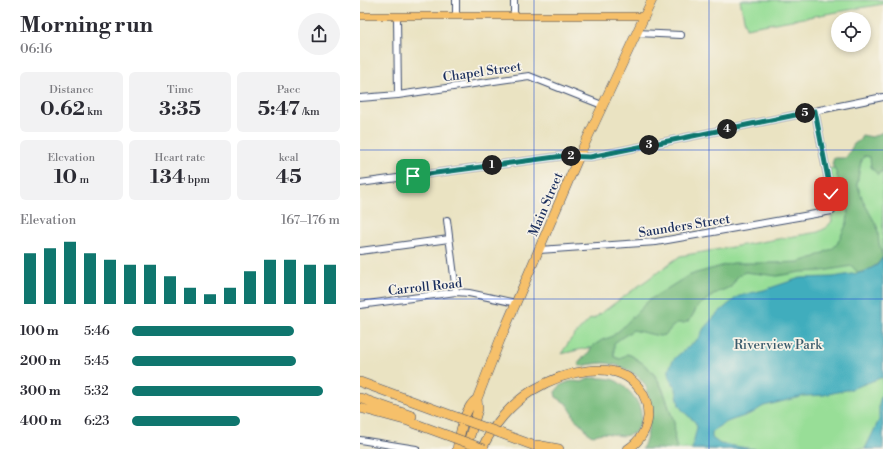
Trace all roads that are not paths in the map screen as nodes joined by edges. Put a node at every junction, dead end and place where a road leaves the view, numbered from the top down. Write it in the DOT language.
graph roads {
  1 [pos="456,0"];
  2 [pos="514,0"];
  3 [pos="652,0"];
  4 [pos="360,16"];
  5 [pos="397,16"];
  6 [pos="456,16"];
  7 [pos="514,16"];
  8 [pos="645,16"];
  9 [pos="637,33"];
  10 [pos="681,35"];
  11 [pos="398,95"];
  12 [pos="883,97"];
  13 [pos="360,98"];
  14 [pos="602,106"];
  15 [pos="815,111"];
  16 [pos="579,157"];
  17 [pos="360,182"];
  18 [pos="447,220"];
  19 [pos="449,239"];
  20 [pos="539,250"];
  21 [pos="360,251"];
  22 [pos="456,292"];
  23 [pos="516,303"];
  24 [pos="360,305"];
  25 [pos="360,382"];
  26 [pos="360,398"];
  27 [pos="477,399"];
  28 [pos="360,408"];
  29 [pos="360,411"];
  30 [pos="401,419"];
  31 [pos="436,431"];
  32 [pos="360,440"];
  33 [pos="526,443"];
  34 [pos="416,449"];
  35 [pos="457,449"];
  36 [pos="466,449"];
  37 [pos="483,449"];
  38 [pos="543,449"];
  39 [pos="559,449"];
  40 [pos="628,449"];
  1 -- 6 [label="street"];
  2 -- 7 [label="street"];
  3 -- 8 [label="highway, Main Street"];
  4 -- 5 [label="main road"];
  5 -- 6 [label="main road"];
  5 -- 11 [label="street"];
  6 -- 7 [label="main road"];
  7 -- 8 [label="main road"];
  8 -- 9 [label="highway, Main Street"];
  9 -- 10 [label="street"];
  9 -- 14 [label="highway, Main Street"];
  11 -- 13 [label="street, Chapel Street"];
  11 -- 14 [label="street, Chapel Street"];
  12 -- 15 [label="street"];
  14 -- 16 [label="highway, Main Street"];
  15 -- 16 [label="street"];
  15 -- 20 [label="street, Saunders Street"];
  16 -- 17 [label="street"];
  16 -- 20 [label="highway, Main Street"];
  18 -- 19 [label="street"];
  19 -- 21 [label="street"];
  19 -- 22 [label="street"];
  20 -- 23 [label="highway, Main Street"];
  22 -- 23 [label="street, Carroll Road"];
  22 -- 24 [label="street, Carroll Road"];
  23 -- 27 [label="highway, Main Street"];
  25 -- 33 [label="highway, bridge"];
  26 -- 31 [label="highway"];
  27 -- 35 [label="highway, Main Street"];
  27 -- 36 [label="highway, Main Street"];
  28 -- 30 [label="highway"];
  29 -- 30 [label="highway"];
  30 -- 31 [label="highway"];
  31 -- 37 [label="highway, bridge"];
  32 -- 34 [label="street"];
  33 -- 38 [label="highway"];
  33 -- 39 [label="highway"];
  37 -- 40 [label="highway"];
}
